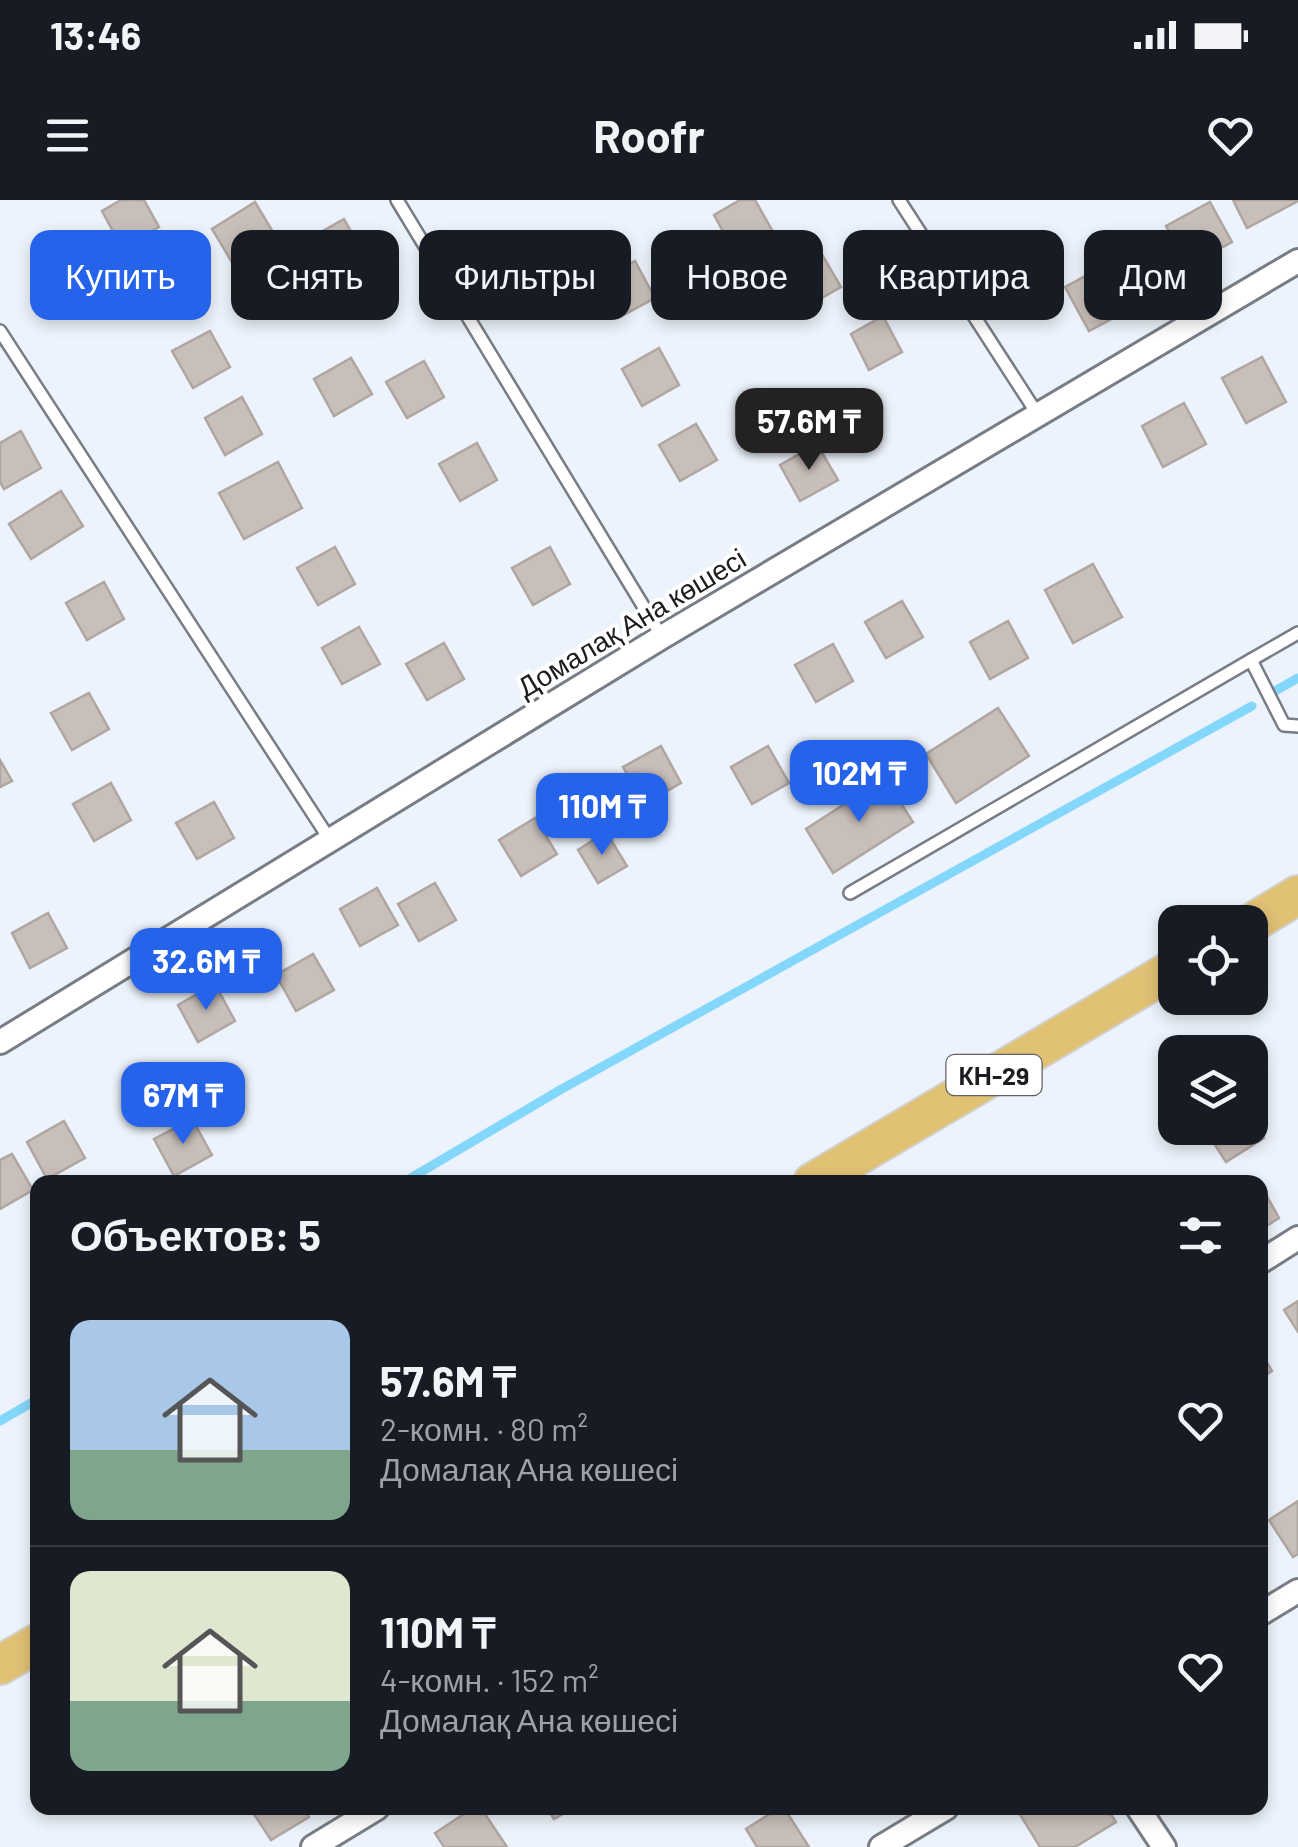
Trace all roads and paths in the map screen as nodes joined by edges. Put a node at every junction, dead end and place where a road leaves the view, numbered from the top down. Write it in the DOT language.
graph roads {
  1 [pos="397,200"];
  2 [pos="899,200"];
  3 [pos="1298,261"];
  4 [pos="0,331"];
  5 [pos="1039,415"];
  6 [pos="1298,633"];
  7 [pos="662,637"];
  8 [pos="1251,660"];
  9 [pos="1298,726"];
  10 [pos="330,840"];
  11 [pos="850,893"];
  12 [pos="1298,896"];
  13 [pos="1268,914"];
  14 [pos="1158,978"];
  15 [pos="0,1042"];
  16 [pos="825,1175"];
  17 [pos="1298,1238"];
  18 [pos="1268,1257"];
  19 [pos="1298,1591"];
  20 [pos="1268,1609"];
  21 [pos="30,1648"];
  22 [pos="0,1665"];
  23 [pos="366,1815"];
  24 [pos="935,1815"];
  25 [pos="1143,1815"];
  26 [pos="313,1847"];
  27 [pos="882,1847"];
  28 [pos="1164,1847"];
  1 -- 7 [label="lane"];
  2 -- 5 [label="lane"];
  3 -- 5 [label="street, Домалақ Ана көшесі"];
  4 -- 10 [label="lane"];
  5 -- 7 [label="street, Домалақ Ана көшесі"];
  6 -- 8 [label="lane"];
  7 -- 10 [label="street, Домалақ Ана көшесі"];
  8 -- 9 [label="lane"];
  8 -- 11 [label="lane"];
  10 -- 15 [label="street, Домалақ Ана көшесі"];
  12 -- 13 [label="main road"];
  14 -- 16 [label="main road, КН-29"];
  17 -- 18 [label="street"];
  19 -- 20 [label="street"];
  21 -- 22 [label="main road"];
  23 -- 26 [label="street"];
  24 -- 27 [label="street"];
  25 -- 28 [label="street"];
}
